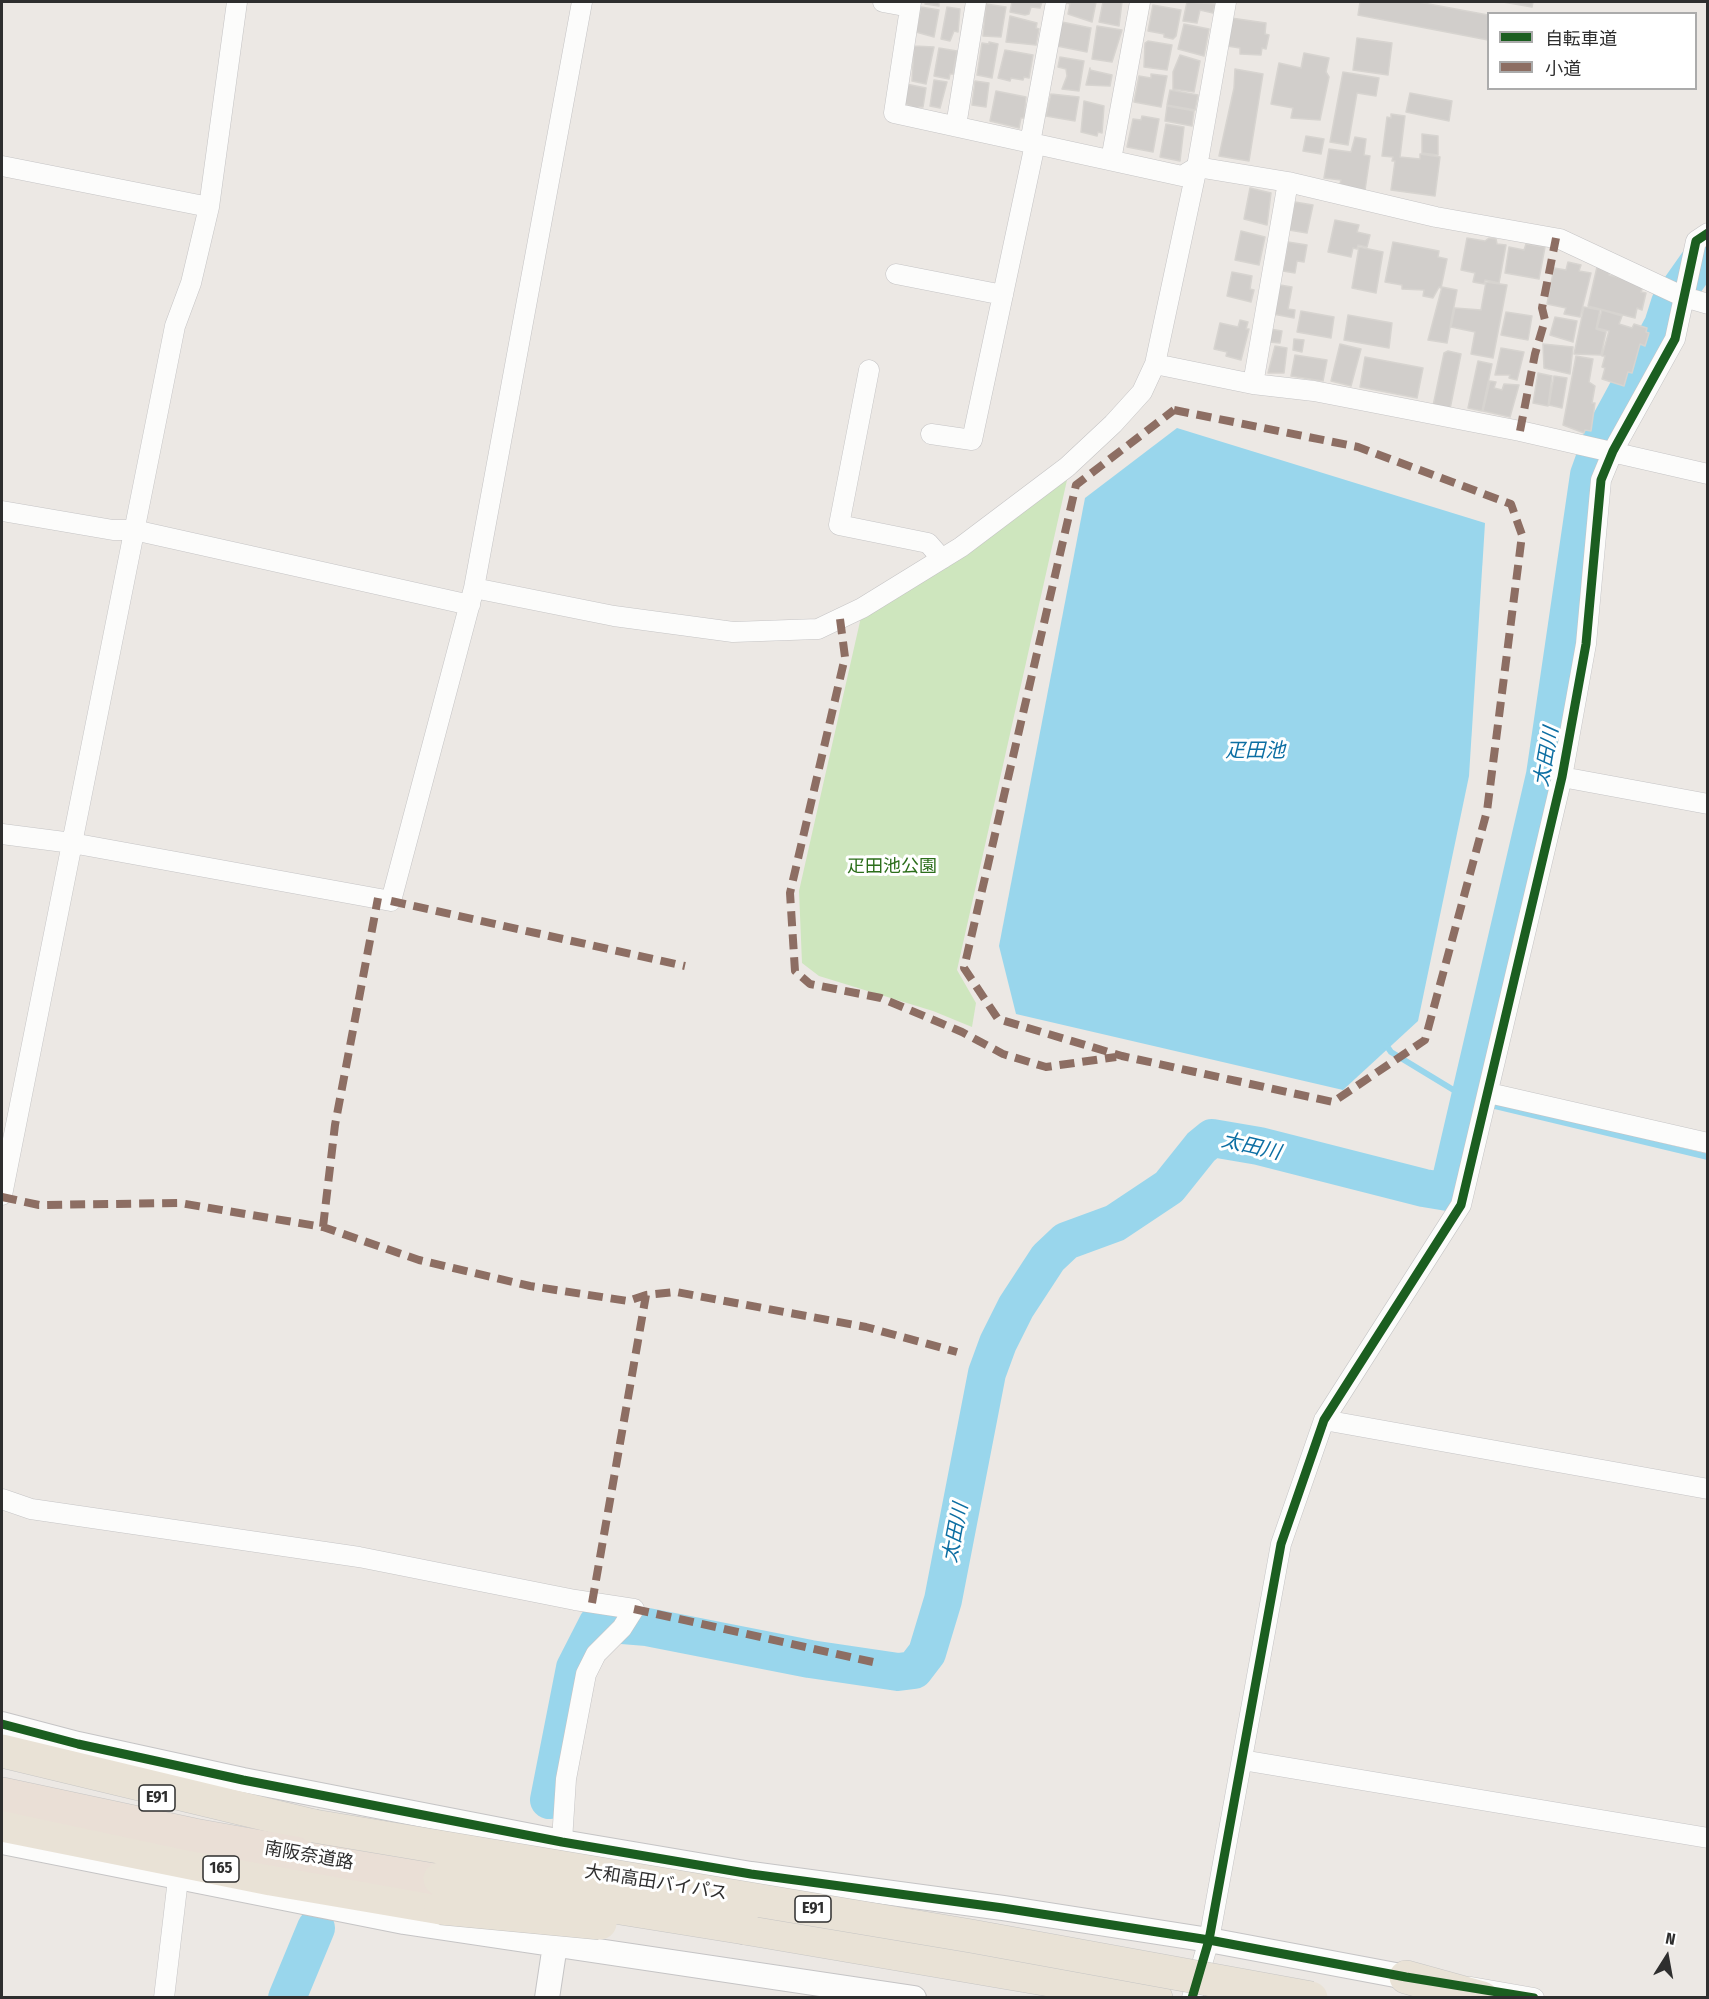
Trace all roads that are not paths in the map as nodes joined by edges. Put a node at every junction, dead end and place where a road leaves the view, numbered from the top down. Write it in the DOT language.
graph roads {
  1 [pos="237,2"];
  2 [pos="582,2"];
  3 [pos="883,2"];
  4 [pos="976,2"];
  5 [pos="1056,2"];
  6 [pos="1140,2"];
  7 [pos="1226,2"];
  8 [pos="910,4"];
  9 [pos="956,126"];
  10 [pos="1032,143"];
  11 [pos="1111,160"];
  12 [pos="2,166"];
  13 [pos="1197,167"];
  14 [pos="1288,182"];
  15 [pos="209,207"];
  16 [pos="1707,233"];
  17 [pos="896,274"];
  18 [pos="1003,295"];
  19 [pos="1684,297"];
  20 [pos="1707,304"];
  21 [pos="1155,364"];
  22 [pos="869,370"];
  23 [pos="1252,384"];
  24 [pos="931,434"];
  25 [pos="1613,451"];
  26 [pos="1707,474"];
  27 [pos="2,511"];
  28 [pos="134,530"];
  29 [pos="942,559"];
  30 [pos="472,596"];
  31 [pos="1562,777"];
  32 [pos="1707,804"];
  33 [pos="2,834"];
  34 [pos="72,843"];
  35 [pos="1489,1093"];
  36 [pos="1707,1143"];
  37 [pos="2,1195"];
  38 [pos="1324,1420"];
  39 [pos="1707,1488"];
  40 [pos="2,1499"];
  41 [pos="2,1724"];
  42 [pos="2,1751"];
  43 [pos="1242,1760"];
  44 [pos="2,1764"];
  45 [pos="2,1794"];
  46 [pos="2,1825"];
  47 [pos="315,1826"];
  48 [pos="1707,1838"];
  49 [pos="2,1842"];
  50 [pos="562,1842"];
  51 [pos="177,1879"];
  52 [pos="440,1879"];
  53 [pos="746,1928"];
  54 [pos="1209,1940"];
  55 [pos="555,1945"];
  56 [pos="1406,1977"];
  57 [pos="164,1998"];
  58 [pos="547,1998"];
  59 [pos="914,1998"];
  60 [pos="1156,1998"];
  61 [pos="1192,1998"];
  62 [pos="1311,1998"];
  63 [pos="1482,1998"];
  64 [pos="1534,1998"];
  1 -- 15 [label="street"];
  2 -- 30 [label="street"];
  3 -- 8 [label="street"];
  4 -- 9 [label="street"];
  5 -- 10 [label="street"];
  6 -- 11 [label="street"];
  7 -- 13 [label="street"];
  8 -- 9 [label="street"];
  9 -- 10 [label="street"];
  10 -- 11 [label="street"];
  10 -- 18 [label="street"];
  11 -- 13 [label="street"];
  12 -- 15 [label="street"];
  13 -- 14 [label="street"];
  13 -- 21 [label="street"];
  14 -- 19 [label="street"];
  14 -- 23 [label="street"];
  15 -- 28 [label="street"];
  16 -- 19 [label="street"];
  17 -- 18 [label="street"];
  18 -- 24 [label="street"];
  19 -- 20 [label="street"];
  19 -- 25 [label="street"];
  21 -- 23 [label="street"];
  21 -- 29 [label="street"];
  22 -- 29 [label="street"];
  23 -- 25 [label="street"];
  25 -- 26 [label="street"];
  25 -- 31 [label="street"];
  27 -- 28 [label="street"];
  28 -- 30 [label="street"];
  28 -- 34 [label="street"];
  29 -- 30 [label="street"];
  30 -- 34 [label="street"];
  31 -- 32 [label="street"];
  31 -- 35 [label="street"];
  33 -- 34 [label="street"];
  34 -- 37 [label="street"];
  35 -- 36 [label="street"];
  35 -- 38 [label="street"];
  38 -- 39 [label="street"];
  38 -- 43 [label="street"];
  40 -- 50 [label="street"];
  41 -- 50 [label="street"];
  42 -- 47 [label="highway"];
  43 -- 48 [label="street"];
  43 -- 54 [label="street"];
  44 -- 47 [label="highway, 大和高田バイパス / E91"];
  45 -- 52 [label="highway, 南阪奈道路 / E91"];
  46 -- 53 [label="highway, 165, bridge"];
  47 -- 62 [label="highway, 大和高田バイパス / E91, bridge"];
  49 -- 51 [label="street"];
  50 -- 54 [label="street"];
  50 -- 55 [label="street"];
  51 -- 55 [label="street"];
  51 -- 57 [label="street"];
  52 -- 53 [label="highway, 大和高田バイパス / E91, bridge"];
  53 -- 60 [label="highway, 大和高田バイパス / E91"];
  54 -- 56 [label="street"];
  54 -- 61 [label="street"];
  55 -- 58 [label="street"];
  55 -- 59 [label="street"];
  56 -- 63 [label="highway"];
  56 -- 64 [label="street"];
}
